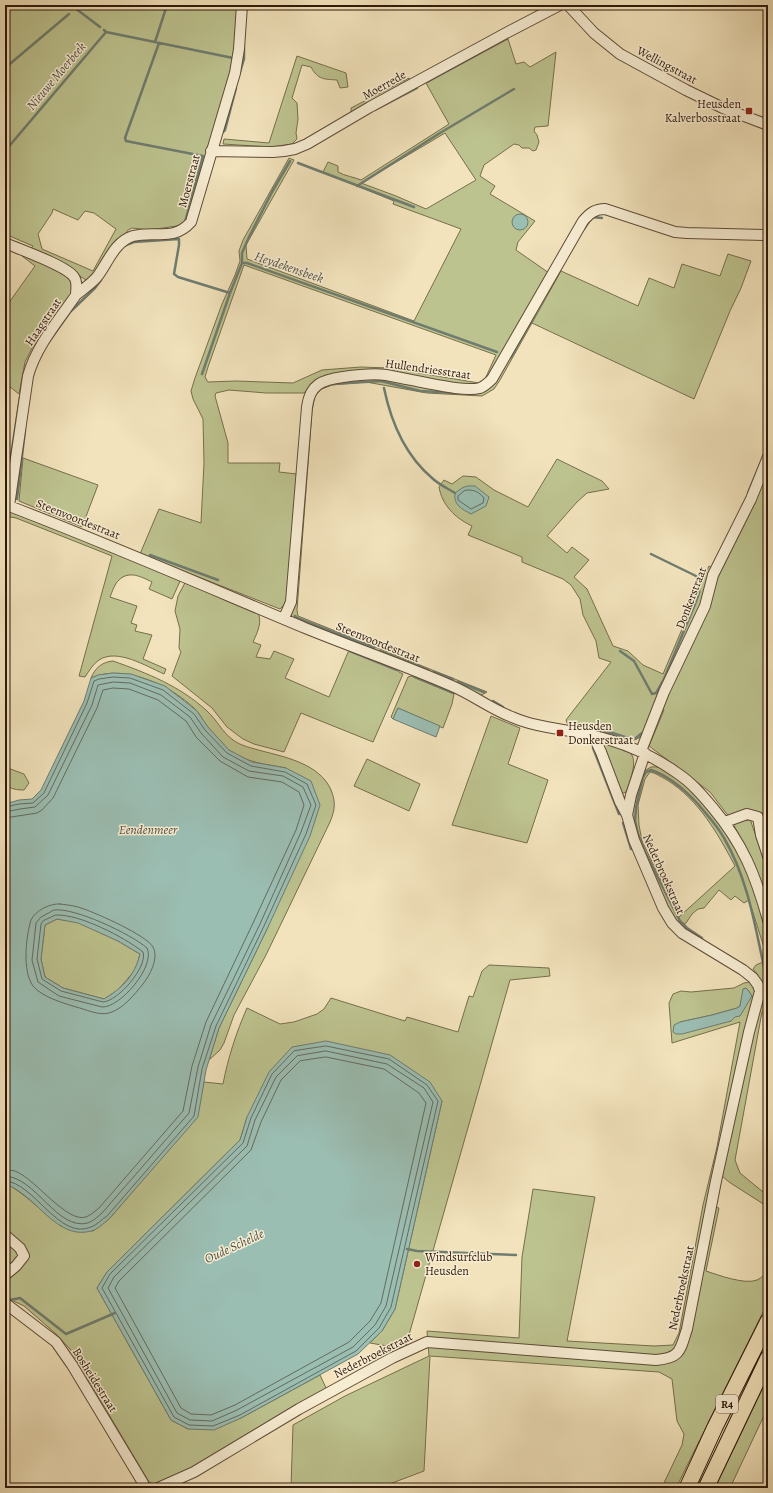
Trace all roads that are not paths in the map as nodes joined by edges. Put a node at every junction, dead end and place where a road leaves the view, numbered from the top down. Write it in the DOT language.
graph roads {
  1 [pos="242,5"];
  2 [pos="560,5"];
  3 [pos="568,5"];
  4 [pos="768,125"];
  5 [pos="211,151"];
  6 [pos="768,235"];
  7 [pos="5,243"];
  8 [pos="76,295"];
  9 [pos="768,456"];
  10 [pos="7,506"];
  11 [pos="284,618"];
  12 [pos="593,735"];
  13 [pos="643,752"];
  14 [pos="627,815"];
  15 [pos="725,822"];
  16 [pos="768,856"];
  17 [pos="768,920"];
  18 [pos="5,1235"];
  19 [pos="5,1275"];
  20 [pos="5,1303"];
  21 [pos="768,1321"];
  22 [pos="768,1358"];
  23 [pos="144,1488"];
  24 [pos="158,1488"];
  25 [pos="687,1488"];
  26 [pos="706,1488"];
  1 -- 5 [label="street, Moerstraat"];
  2 -- 5 [label="street, Moerrede"];
  3 -- 4 [label="street, Wellingstraat"];
  5 -- 8 [label="street, Moerstraat"];
  6 -- 11 [label="street, Hullendriesstraat"];
  7 -- 8 [label="street, Haagstraat"];
  8 -- 10 [label="street, Haagstraat"];
  9 -- 13 [label="street, Donkerstraat"];
  10 -- 11 [label="street, Steenvoordestraat"];
  11 -- 12 [label="street, Steenvoordestraat"];
  12 -- 13 [label="street, Steenvoordestraat"];
  12 -- 14 [label="street, Nederbroekstraat"];
  13 -- 14 [label="street, Donkerstraat"];
  13 -- 15 [label="street, Steenvoordestraat"];
  14 -- 24 [label="street, Nederbroekstraat"];
  15 -- 16 [label="street"];
  15 -- 17 [label="street, Steenvoordestraat"];
  18 -- 19 [label="street"];
  20 -- 23 [label="street, Bosheidestraat"];
  21 -- 25 [label="highway, R4"];
  22 -- 26 [label="highway, R4"];
}
